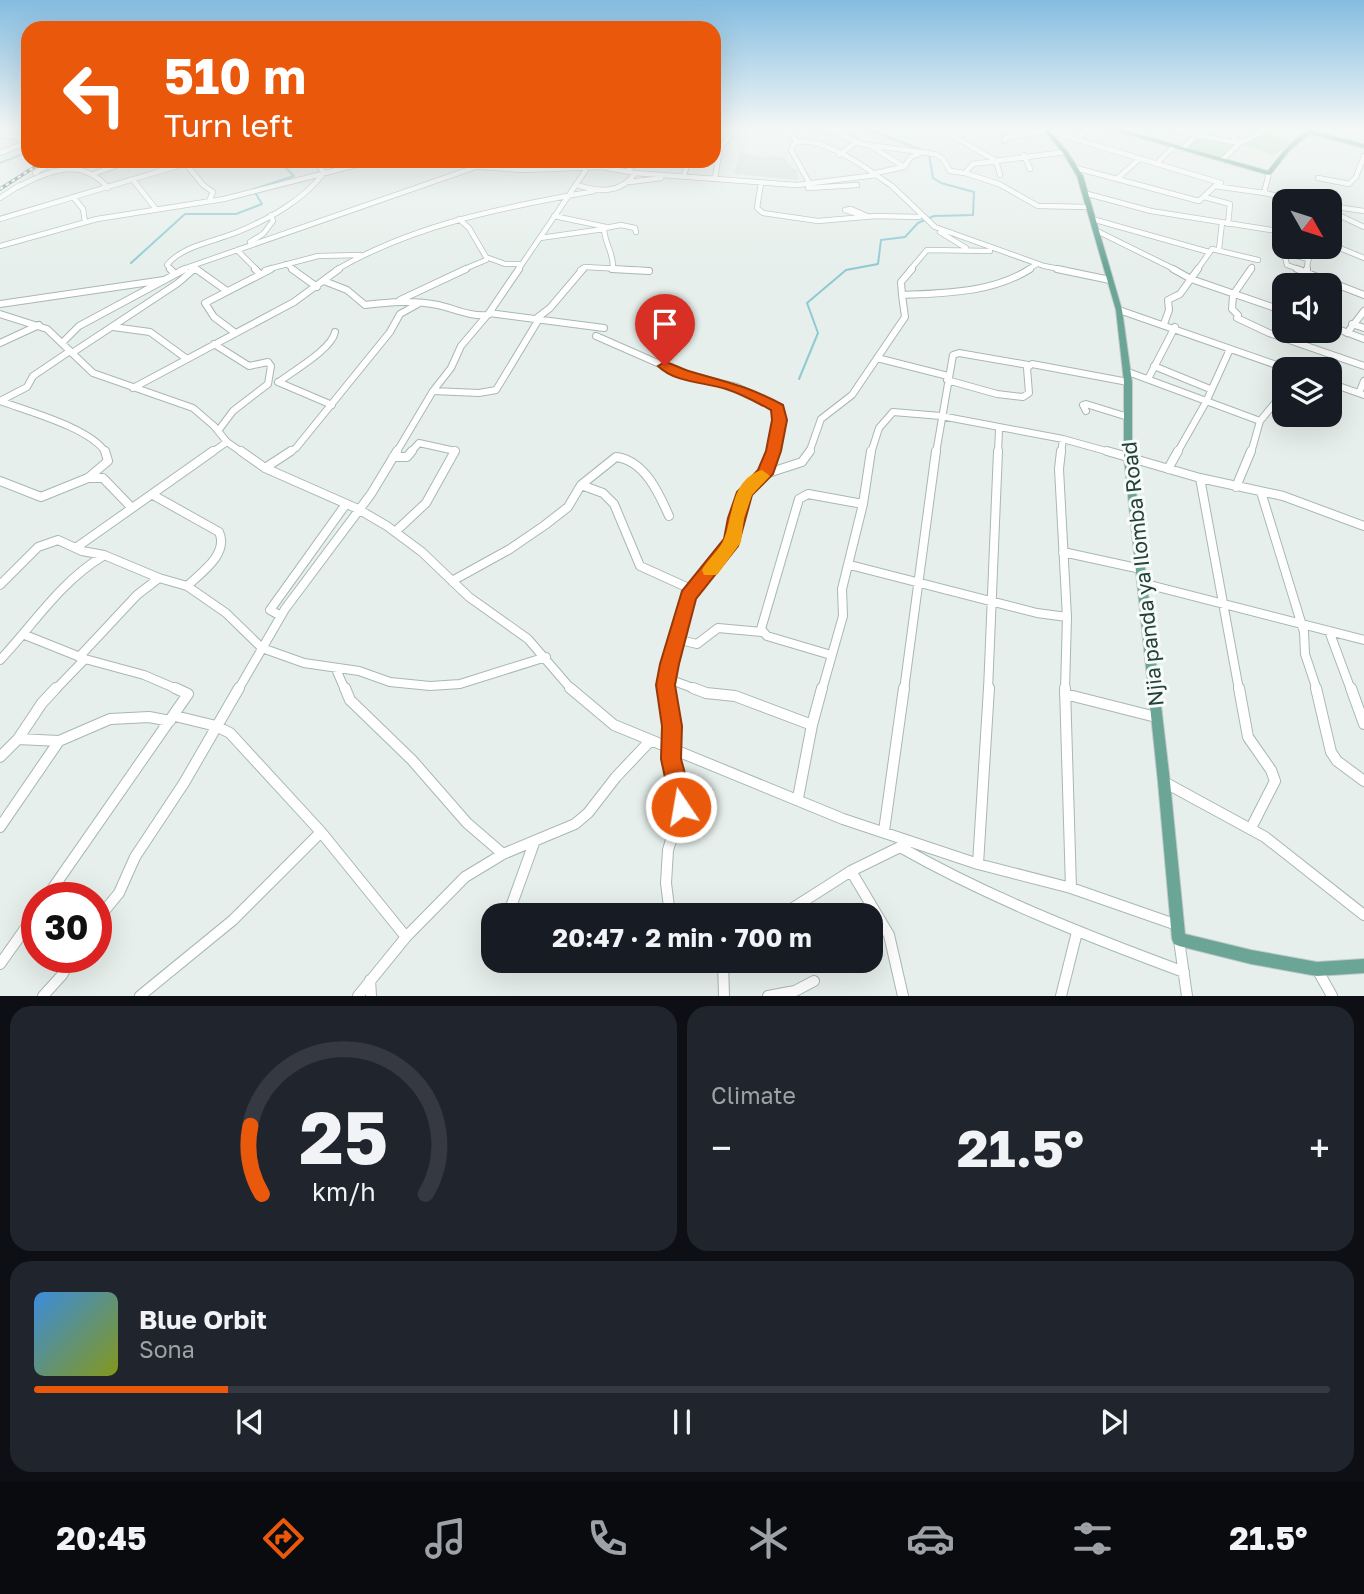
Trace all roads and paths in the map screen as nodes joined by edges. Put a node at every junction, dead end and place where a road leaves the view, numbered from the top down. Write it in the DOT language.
graph roads {
  1 [pos="35,174"];
  2 [pos="41,174"];
  3 [pos="93,174"];
  4 [pos="151,174"];
  5 [pos="195,174"];
  6 [pos="316,174"];
  7 [pos="322,174"];
  8 [pos="453,174"];
  9 [pos="582,174"];
  10 [pos="632,174"];
  11 [pos="663,174"];
  12 [pos="716,174"];
  13 [pos="806,174"];
  14 [pos="873,174"];
  15 [pos="876,174"];
  16 [pos="970,174"];
  17 [pos="1078,174"];
  18 [pos="1103,174"];
  19 [pos="1122,174"];
  20 [pos="1193,174"];
  21 [pos="1269,174"];
  22 [pos="1357,174"];
  23 [pos="682,176"];
  24 [pos="715,178"];
  25 [pos="1118,178"];
  26 [pos="1318,178"];
  27 [pos="133,180"];
  28 [pos="630,182"];
  29 [pos="761,183"];
  30 [pos="577,185"];
  31 [pos="857,185"];
  32 [pos="811,186"];
  33 [pos="1228,186"];
  34 [pos="18,187"];
  35 [pos="108,188"];
  36 [pos="594,191"];
  37 [pos="1084,193"];
  38 [pos="1264,193"];
  39 [pos="1272,195"];
  40 [pos="569,197"];
  41 [pos="1205,197"];
  42 [pos="0,198"];
  43 [pos="74,198"];
  44 [pos="209,201"];
  45 [pos="1089,207"];
  46 [pos="1342,208"];
  47 [pos="156,209"];
  48 [pos="1364,211"];
  49 [pos="271,215"];
  50 [pos="554,216"];
  51 [pos="919,216"];
  52 [pos="1342,217"];
  53 [pos="0,219"];
  54 [pos="459,219"];
  55 [pos="1092,219"];
  56 [pos="85,222"];
  57 [pos="1225,223"];
  58 [pos="935,227"];
  59 [pos="1364,227"];
  60 [pos="606,228"];
  61 [pos="1095,230"];
  62 [pos="1272,231"];
  63 [pos="636,232"];
  64 [pos="540,238"];
  65 [pos="960,238"];
  66 [pos="0,246"];
  67 [pos="956,248"];
  68 [pos="1219,249"];
  69 [pos="1342,249"];
  70 [pos="234,250"];
  71 [pos="996,251"];
  72 [pos="1209,252"];
  73 [pos="363,255"];
  74 [pos="1364,258"];
  75 [pos="1286,259"];
  76 [pos="1309,259"];
  77 [pos="486,260"];
  78 [pos="1258,260"];
  79 [pos="286,264"];
  80 [pos="522,264"];
  81 [pos="1037,264"];
  82 [pos="193,267"];
  83 [pos="1252,267"];
  84 [pos="613,269"];
  85 [pos="649,271"];
  86 [pos="174,273"];
  87 [pos="259,273"];
  88 [pos="1307,273"];
  89 [pos="1191,279"];
  90 [pos="165,280"];
  91 [pos="1110,280"];
  92 [pos="324,281"];
  93 [pos="317,286"];
  94 [pos="1342,287"];
  95 [pos="228,291"];
  96 [pos="902,295"];
  97 [pos="1233,295"];
  98 [pos="1364,295"];
  99 [pos="400,301"];
  100 [pos="495,303"];
  101 [pos="0,304"];
  102 [pos="418,304"];
  103 [pos="1272,307"];
  104 [pos="1119,310"];
  105 [pos="1364,311"];
  106 [pos="503,313"];
  107 [pos="0,314"];
  108 [pos="488,314"];
  109 [pos="538,319"];
  110 [pos="1164,324"];
  111 [pos="1352,324"];
  112 [pos="40,325"];
  113 [pos="112,326"];
  114 [pos="1175,327"];
  115 [pos="604,328"];
  116 [pos="1364,328"];
  117 [pos="335,331"];
  118 [pos="1342,331"];
  119 [pos="234,332"];
  120 [pos="1347,333"];
  121 [pos="596,336"];
  122 [pos="1364,340"];
  123 [pos="0,343"];
  124 [pos="62,343"];
  125 [pos="214,344"];
  126 [pos="1230,349"];
  127 [pos="71,352"];
  128 [pos="877,358"];
  129 [pos="187,359"];
  130 [pos="1272,363"];
  131 [pos="1028,365"];
  132 [pos="1154,366"];
  133 [pos="1364,366"];
  134 [pos="1128,377"];
  135 [pos="947,378"];
  136 [pos="1148,379"];
  137 [pos="1364,381"];
  138 [pos="279,382"];
  139 [pos="268,384"];
  140 [pos="1342,387"];
  141 [pos="133,388"];
  142 [pos="1210,389"];
  143 [pos="433,391"];
  144 [pos="1361,394"];
  145 [pos="1,400"];
  146 [pos="1206,402"];
  147 [pos="332,405"];
  148 [pos="1272,406"];
  149 [pos="1086,411"];
  150 [pos="941,416"];
  151 [pos="1128,416"];
  152 [pos="1260,421"];
  153 [pos="999,429"];
  154 [pos="218,431"];
  155 [pos="1063,439"];
  156 [pos="227,442"];
  157 [pos="393,457"];
  158 [pos="1128,457"];
  159 [pos="265,468"];
  160 [pos="1168,468"];
  161 [pos="765,474"];
  162 [pos="88,478"];
  163 [pos="1200,478"];
  164 [pos="0,481"];
  165 [pos="581,485"];
  166 [pos="1236,487"];
  167 [pos="1261,492"];
  168 [pos="153,495"];
  169 [pos="346,504"];
  170 [pos="863,504"];
  171 [pos="132,508"];
  172 [pos="359,509"];
  173 [pos="668,516"];
  174 [pos="1364,526"];
  175 [pos="395,533"];
  176 [pos="77,547"];
  177 [pos="1062,552"];
  178 [pos="104,555"];
  179 [pos="850,565"];
  180 [pos="1141,569"];
  181 [pos="0,572"];
  182 [pos="14,572"];
  183 [pos="159,578"];
  184 [pos="452,582"];
  185 [pos="916,582"];
  186 [pos="1142,583"];
  187 [pos="0,585"];
  188 [pos="187,586"];
  189 [pos="694,590"];
  190 [pos="994,602"];
  191 [pos="1224,605"];
  192 [pos="281,616"];
  193 [pos="1067,617"];
  194 [pos="1300,623"];
  195 [pos="1329,631"];
  196 [pos="761,632"];
  197 [pos="25,635"];
  198 [pos="676,639"];
  199 [pos="1364,640"];
  200 [pos="262,648"];
  201 [pos="831,655"];
  202 [pos="546,657"];
  203 [pos="82,658"];
  204 [pos="0,660"];
  205 [pos="336,668"];
  206 [pos="666,678"];
  207 [pos="1065,694"];
  208 [pos="1156,717"];
  209 [pos="173,719"];
  210 [pos="1364,724"];
  211 [pos="812,725"];
  212 [pos="216,726"];
  213 [pos="18,739"];
  214 [pos="59,741"];
  215 [pos="650,741"];
  216 [pos="671,748"];
  217 [pos="0,757"];
  218 [pos="1364,781"];
  219 [pos="1164,782"];
  220 [pos="798,798"];
  221 [pos="0,827"];
  222 [pos="1251,828"];
  223 [pos="884,831"];
  224 [pos="321,832"];
  225 [pos="534,843"];
  226 [pos="503,854"];
  227 [pos="978,864"];
  228 [pos="851,871"];
  229 [pos="57,882"];
  230 [pos="1071,888"];
  231 [pos="112,902"];
  232 [pos="514,903"];
  233 [pos="668,903"];
  234 [pos="801,903"];
  235 [pos="1364,915"];
  236 [pos="1077,932"];
  237 [pos="1178,932"];
  238 [pos="21,934"];
  239 [pos="406,937"];
  240 [pos="1,961"];
  241 [pos="1364,966"];
  242 [pos="1317,969"];
  243 [pos="1184,972"];
  244 [pos="63,973"];
  245 [pos="723,973"];
  246 [pos="370,980"];
  247 [pos="814,981"];
  248 [pos="43,996"];
  249 [pos="140,996"];
  250 [pos="358,996"];
  251 [pos="371,996"];
  252 [pos="724,996"];
  253 [pos="768,996"];
  254 [pos="903,996"];
  255 [pos="1061,996"];
  256 [pos="1187,996"];
  257 [pos="1332,996"];
  1 -- 34 [label="street"];
  2 -- 34 [label="street"];
  3 -- 35 [label="street"];
  4 -- 27 [label="street"];
  5 -- 44 [label="street"];
  6 -- 44 [label="street"];
  7 -- 49 [label="street"];
  8 -- 70 [label="street"];
  9 -- 30 [label="street"];
  10 -- 28 [label="street"];
  11 -- 23 [label="street"];
  12 -- 24 [label="street"];
  13 -- 32 [label="street"];
  14 -- 32 [label="street"];
  15 -- 51 [label="street"];
  16 -- 45 [label="street"];
  17 -- 37 [label="main road, Njia panda ya Ilomba Road"];
  18 -- 25 [label="street"];
  19 -- 25 [label="street"];
  20 -- 33 [label="street"];
  21 -- 38 [label="street"];
  22 -- 26 [label="street"];
  23 -- 24 [label="street"];
  23 -- 28 [label="street"];
  24 -- 29 [label="street"];
  25 -- 41 [label="street"];
  27 -- 35 [label="street"];
  27 -- 47 [label="street"];
  28 -- 36 [label="street"];
  29 -- 32 [label="street"];
  29 -- 51 [label="street"];
  30 -- 36 [label="street"];
  30 -- 40 [label="street"];
  31 -- 32 [label="street"];
  33 -- 38 [label="street"];
  33 -- 41 [label="street"];
  34 -- 42 [label="street"];
  35 -- 43 [label="street"];
  36 -- 40 [label="street"];
  37 -- 45 [label="main road, Njia panda ya Ilomba Road"];
  37 -- 57 [label="street"];
  38 -- 39 [label="street"];
  40 -- 50 [label="street"];
  40 -- 54 [label="street"];
  41 -- 57 [label="street"];
  43 -- 53 [label="street"];
  43 -- 56 [label="street"];
  44 -- 47 [label="street"];
  45 -- 55 [label="main road, Njia panda ya Ilomba Road"];
  46 -- 48 [label="street"];
  47 -- 56 [label="street"];
  49 -- 70 [label="street"];
  49 -- 86 [label="street"];
  50 -- 60 [label="street"];
  50 -- 64 [label="street"];
  51 -- 58 [label="street"];
  52 -- 59 [label="street"];
  54 -- 73 [label="street"];
  54 -- 77 [label="street"];
  55 -- 61 [label="main road, Njia panda ya Ilomba Road"];
  55 -- 72 [label="street"];
  56 -- 66 [label="street"];
  57 -- 62 [label="street"];
  57 -- 68 [label="street"];
  58 -- 65 [label="street"];
  58 -- 67 [label="street"];
  60 -- 63 [label="street"];
  60 -- 64 [label="street"];
  60 -- 84 [label="street"];
  61 -- 89 [label="street"];
  61 -- 91 [label="main road, Njia panda ya Ilomba Road"];
  64 -- 80 [label="street"];
  65 -- 67 [label="street"];
  65 -- 71 [label="street"];
  67 -- 71 [label="street"];
  67 -- 96 [label="street"];
  68 -- 72 [label="street"];
  68 -- 78 [label="street"];
  69 -- 74 [label="street"];
  70 -- 82 [label="street"];
  70 -- 87 [label="street"];
  71 -- 81 [label="street"];
  72 -- 89 [label="street"];
  73 -- 79 [label="street"];
  73 -- 92 [label="street"];
  75 -- 88 [label="street"];
  76 -- 88 [label="street"];
  77 -- 80 [label="street"];
  77 -- 99 [label="street"];
  79 -- 87 [label="street"];
  79 -- 93 [label="street"];
  80 -- 100 [label="street"];
  81 -- 91 [label="street"];
  81 -- 96 [label="street"];
  82 -- 86 [label="street"];
  82 -- 95 [label="street"];
  82 -- 113 [label="street"];
  83 -- 97 [label="street"];
  84 -- 85 [label="street"];
  84 -- 109 [label="street"];
  86 -- 90 [label="street"];
  87 -- 95 [label="street"];
  89 -- 97 [label="street"];
  89 -- 110 [label="street"];
  90 -- 101 [label="street"];
  90 -- 124 [label="street"];
  91 -- 104 [label="main road, Njia panda ya Ilomba Road"];
  92 -- 93 [label="street"];
  92 -- 99 [label="street"];
  93 -- 119 [label="street"];
  94 -- 98 [label="street"];
  95 -- 119 [label="street"];
  96 -- 128 [label="street"];
  97 -- 103 [label="street"];
  97 -- 133 [label="street"];
  99 -- 102 [label="street"];
  100 -- 106 [label="street"];
  100 -- 108 [label="street"];
  102 -- 108 [label="street"];
  102 -- 147 [label="street"];
  104 -- 110 [label="street"];
  104 -- 134 [label="main road, Njia panda ya Ilomba Road"];
  105 -- 111 [label="street"];
  106 -- 108 [label="street"];
  106 -- 109 [label="street"];
  107 -- 112 [label="street"];
  108 -- 143 [label="street"];
  109 -- 115 [label="street"];
  109 -- 143 [label="street"];
  110 -- 114 [label="street"];
  111 -- 116 [label="street"];
  111 -- 120 [label="street"];
  112 -- 123 [label="street"];
  112 -- 124 [label="street"];
  113 -- 127 [label="street"];
  113 -- 129 [label="street"];
  114 -- 126 [label="street"];
  114 -- 132 [label="street"];
  117 -- 138 [label="street"];
  118 -- 120 [label="street"];
  119 -- 125 [label="street"];
  120 -- 122 [label="street"];
  121 -- 161 [label="street"];
  124 -- 127 [label="street"];
  125 -- 129 [label="street"];
  125 -- 139 [label="street"];
  126 -- 130 [label="street"];
  126 -- 142 [label="street"];
  127 -- 141 [label="street"];
  127 -- 145 [label="street"];
  128 -- 135 [label="street"];
  128 -- 161 [label="street"];
  129 -- 141 [label="street"];
  131 -- 134 [label="street"];
  131 -- 135 [label="street"];
  131 -- 135 [label="street"];
  132 -- 136 [label="street"];
  132 -- 142 [label="street"];
  134 -- 136 [label="street"];
  134 -- 151 [label="main road, Njia panda ya Ilomba Road"];
  135 -- 150 [label="street"];
  136 -- 146 [label="street"];
  137 -- 144 [label="street"];
  138 -- 139 [label="street"];
  138 -- 147 [label="street"];
  139 -- 154 [label="street"];
  140 -- 144 [label="street"];
  141 -- 154 [label="street"];
  142 -- 146 [label="street"];
  143 -- 157 [label="street"];
  145 -- 162 [label="street"];
  146 -- 152 [label="street"];
  146 -- 160 [label="street"];
  147 -- 159 [label="street"];
  148 -- 152 [label="street"];
  149 -- 151 [label="street"];
  150 -- 153 [label="street"];
  150 -- 170 [label="street"];
  150 -- 185 [label="street"];
  151 -- 158 [label="main road, Njia panda ya Ilomba Road"];
  152 -- 166 [label="street"];
  153 -- 155 [label="street"];
  153 -- 190 [label="street"];
  154 -- 156 [label="street"];
  155 -- 158 [label="street"];
  155 -- 177 [label="street"];
  156 -- 159 [label="street"];
  156 -- 168 [label="street"];
  157 -- 172 [label="street"];
  157 -- 175 [label="street"];
  158 -- 160 [label="street"];
  158 -- 180 [label="main road, Njia panda ya Ilomba Road"];
  159 -- 169 [label="street"];
  160 -- 163 [label="street"];
  161 -- 189 [label="street"];
  162 -- 164 [label="street"];
  162 -- 171 [label="street"];
  163 -- 166 [label="street"];
  163 -- 191 [label="street"];
  165 -- 173 [label="street"];
  165 -- 184 [label="street"];
  165 -- 189 [label="street"];
  166 -- 167 [label="street"];
  167 -- 174 [label="street"];
  167 -- 194 [label="street"];
  168 -- 171 [label="street"];
  168 -- 188 [label="street"];
  169 -- 172 [label="street"];
  169 -- 192 [label="street"];
  170 -- 179 [label="street"];
  170 -- 196 [label="street"];
  171 -- 176 [label="street"];
  172 -- 175 [label="street"];
  172 -- 192 [label="street"];
  175 -- 184 [label="street"];
  176 -- 178 [label="street"];
  176 -- 182 [label="street"];
  177 -- 180 [label="street"];
  177 -- 193 [label="street"];
  178 -- 183 [label="street"];
  178 -- 197 [label="street"];
  179 -- 185 [label="street"];
  179 -- 201 [label="street"];
  180 -- 186 [label="main road, Njia panda ya Ilomba Road"];
  181 -- 182 [label="street"];
  182 -- 187 [label="street"];
  183 -- 188 [label="street"];
  183 -- 203 [label="street"];
  184 -- 202 [label="street"];
  185 -- 190 [label="street"];
  185 -- 223 [label="street"];
  186 -- 191 [label="street"];
  186 -- 208 [label="main road, Njia panda ya Ilomba Road"];
  188 -- 200 [label="street"];
  189 -- 198 [label="street"];
  190 -- 193 [label="street"];
  190 -- 227 [label="street"];
  191 -- 194 [label="street"];
  191 -- 222 [label="street"];
  192 -- 200 [label="street"];
  193 -- 207 [label="street"];
  194 -- 195 [label="street"];
  194 -- 218 [label="street"];
  195 -- 199 [label="street"];
  195 -- 210 [label="street"];
  196 -- 198 [label="street"];
  196 -- 201 [label="street"];
  197 -- 203 [label="street"];
  197 -- 204 [label="street"];
  198 -- 206 [label="street"];
  200 -- 205 [label="street"];
  200 -- 212 [label="street"];
  201 -- 211 [label="street"];
  202 -- 205 [label="street"];
  202 -- 215 [label="street"];
  203 -- 209 [label="street"];
  203 -- 213 [label="street"];
  205 -- 226 [label="street"];
  206 -- 211 [label="street"];
  206 -- 216 [label="street"];
  207 -- 208 [label="street"];
  207 -- 230 [label="street"];
  208 -- 219 [label="main road, Njia panda ya Ilomba Road"];
  209 -- 212 [label="street"];
  209 -- 214 [label="street"];
  209 -- 229 [label="street"];
  211 -- 220 [label="street"];
  212 -- 224 [label="street"];
  212 -- 231 [label="street"];
  213 -- 214 [label="street"];
  213 -- 217 [label="street"];
  214 -- 221 [label="street"];
  215 -- 216 [label="street"];
  215 -- 225 [label="street"];
  216 -- 220 [label="street"];
  216 -- 233 [label="street"];
  219 -- 222 [label="street"];
  219 -- 237 [label="main road, Njia panda ya Ilomba Road"];
  220 -- 223 [label="street"];
  222 -- 235 [label="street"];
  223 -- 227 [label="street"];
  224 -- 239 [label="street"];
  224 -- 249 [label="street"];
  225 -- 226 [label="street"];
  225 -- 232 [label="street"];
  226 -- 239 [label="street"];
  227 -- 230 [label="street"];
  228 -- 234 [label="street"];
  228 -- 236 [label="street"];
  228 -- 254 [label="street"];
  230 -- 237 [label="street"];
  236 -- 243 [label="street"];
  236 -- 255 [label="street"];
  237 -- 242 [label="main road"];
  237 -- 243 [label="street, Njia panda ya Ilomba Road"];
  238 -- 240 [label="street"];
  239 -- 246 [label="street"];
  241 -- 242 [label="main road"];
  242 -- 257 [label="street"];
  243 -- 256 [label="street, Njia panda ya Ilomba Road"];
  244 -- 248 [label="street"];
  245 -- 252 [label="street"];
  246 -- 250 [label="street"];
  246 -- 251 [label="street"];
  247 -- 253 [label="street"];
}
